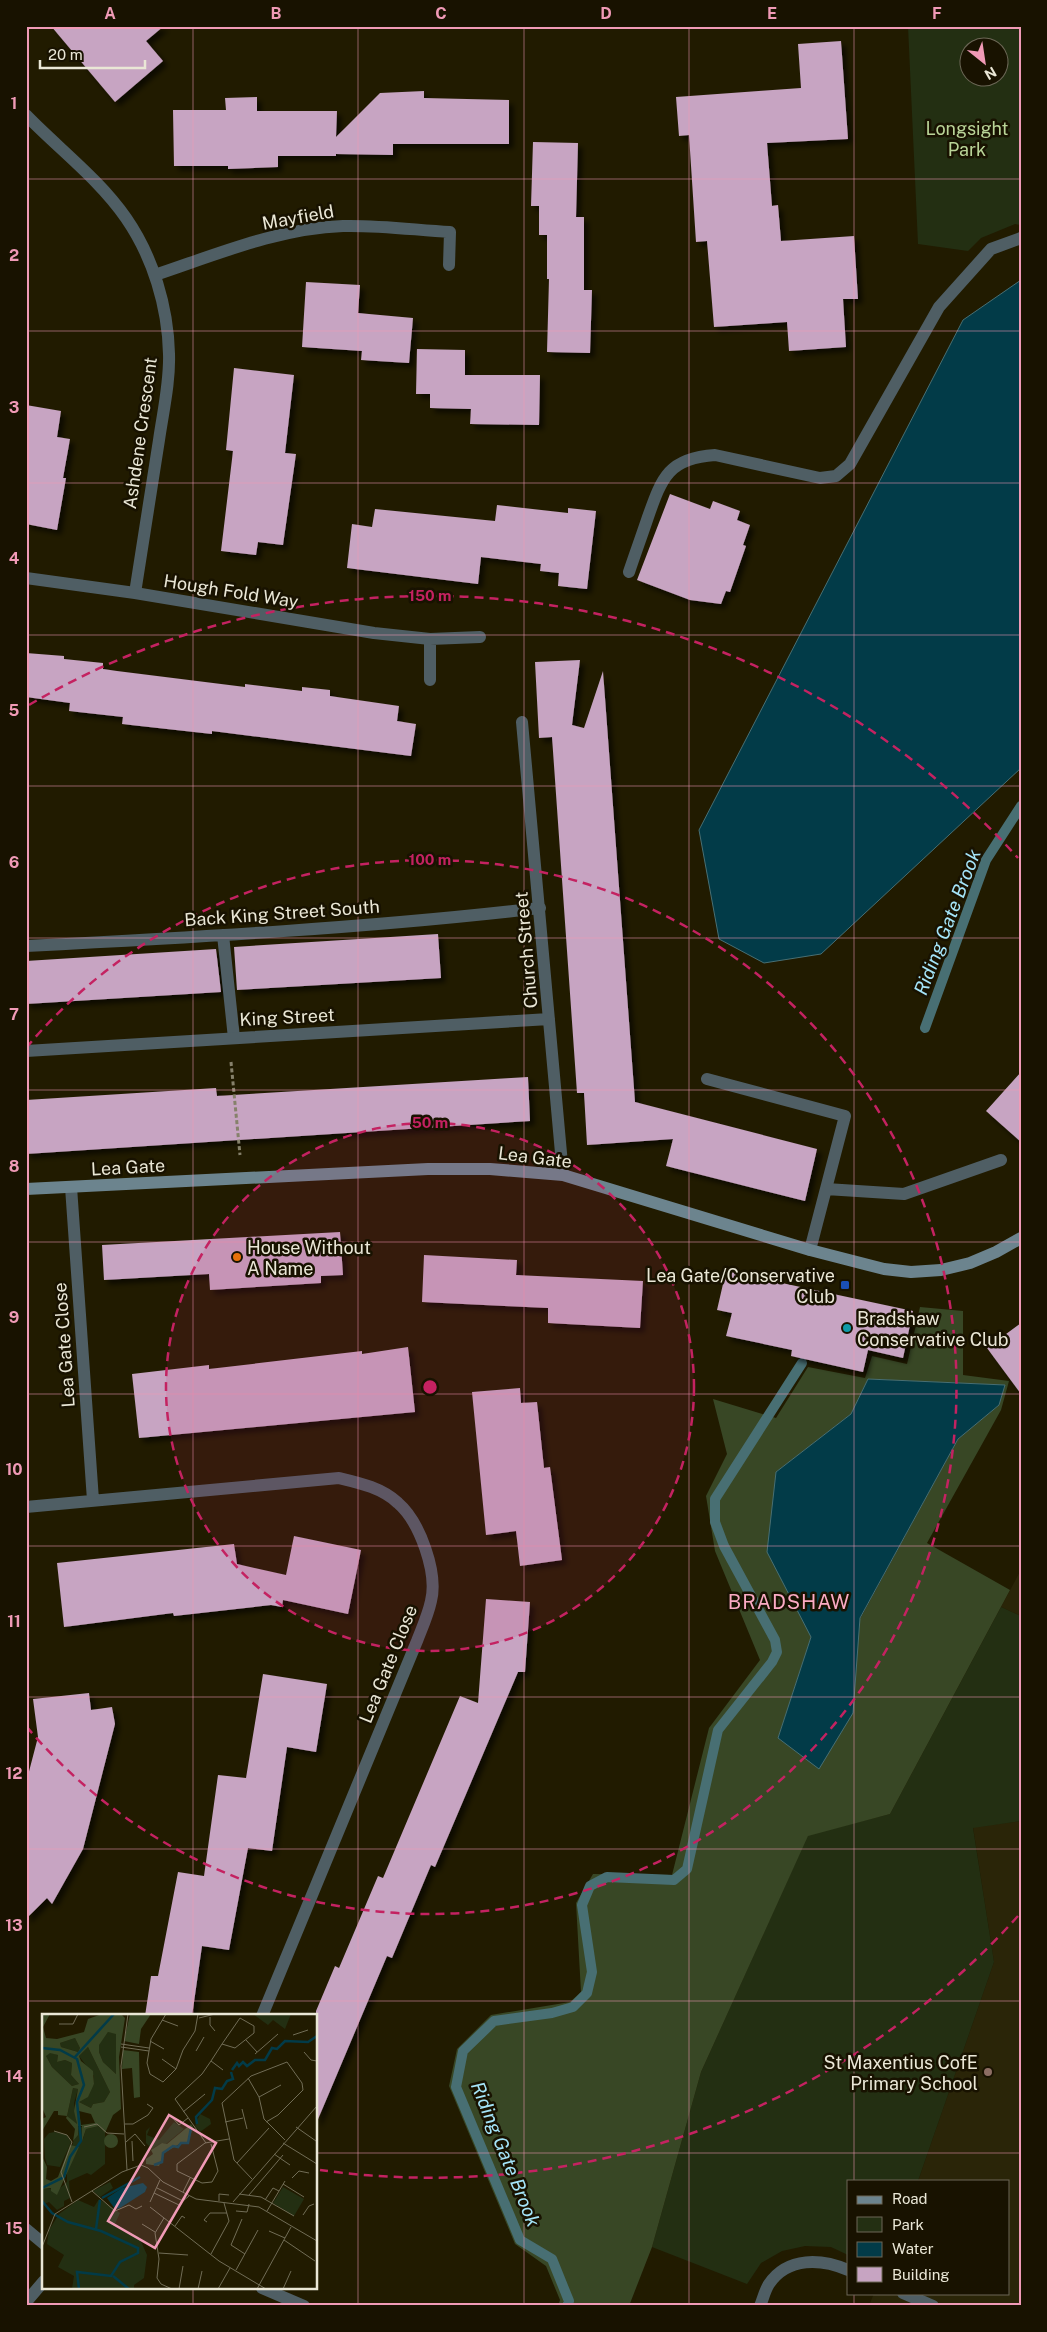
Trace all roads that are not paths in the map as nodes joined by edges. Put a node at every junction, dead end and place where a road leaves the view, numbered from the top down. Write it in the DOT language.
graph roads {
  1 [pos="26,115"];
  2 [pos="1021,238"];
  3 [pos="449,265"];
  4 [pos="155,275"];
  5 [pos="629,572"];
  6 [pos="26,578"];
  7 [pos="135,593"];
  8 [pos="480,637"];
  9 [pos="430,639"];
  10 [pos="430,680"];
  11 [pos="522,722"];
  12 [pos="540,908"];
  13 [pos="223,936"];
  14 [pos="26,946"];
  15 [pos="549,1019"];
  16 [pos="231,1038"];
  17 [pos="26,1051"];
  18 [pos="706,1079"];
  19 [pos="1001,1160"];
  20 [pos="563,1175"];
  21 [pos="71,1187"];
  22 [pos="26,1189"];
  23 [pos="826,1189"];
  24 [pos="1021,1238"];
  25 [pos="810,1250"];
  26 [pos="93,1500"];
  27 [pos="26,1507"];
  28 [pos="263,2014"];
  29 [pos="26,2229"];
  30 [pos="42,2242"];
  31 [pos="847,2270"];
  32 [pos="42,2283"];
  33 [pos="267,2290"];
  34 [pos="905,2294"];
  35 [pos="26,2302"];
  36 [pos="304,2306"];
  37 [pos="760,2306"];
  38 [pos="933,2306"];
  1 -- 4 [label="street, Ashdene Crescent"];
  2 -- 5 [label="street"];
  3 -- 4 [label="street, Mayfield"];
  4 -- 7 [label="street, Ashdene Crescent"];
  6 -- 7 [label="street, Hough Fold Way"];
  7 -- 9 [label="street, Hough Fold Way"];
  8 -- 9 [label="street, Hough Fold Way"];
  9 -- 10 [label="street"];
  11 -- 12 [label="street, Church Street"];
  12 -- 13 [label="street, Back King Street South"];
  12 -- 15 [label="street, Church Street"];
  13 -- 14 [label="street, Back King Street South"];
  13 -- 16 [label="street"];
  15 -- 16 [label="street, King Street"];
  15 -- 20 [label="street, Church Street"];
  16 -- 17 [label="street, King Street"];
  18 -- 23 [label="street"];
  19 -- 23 [label="street"];
  20 -- 21 [label="main road, Lea Gate"];
  20 -- 25 [label="main road, Lea Gate"];
  21 -- 22 [label="main road, Lea Gate"];
  21 -- 26 [label="street, Lea Gate Close"];
  23 -- 25 [label="street"];
  24 -- 25 [label="main road, Lea Gate"];
  26 -- 27 [label="street, Lea Gate Close"];
  26 -- 28 [label="street, Lea Gate Close"];
  29 -- 30 [label="street"];
  31 -- 37 [label="street"];
  32 -- 35 [label="street"];
  33 -- 36 [label="street"];
  34 -- 38 [label="street"];
}
